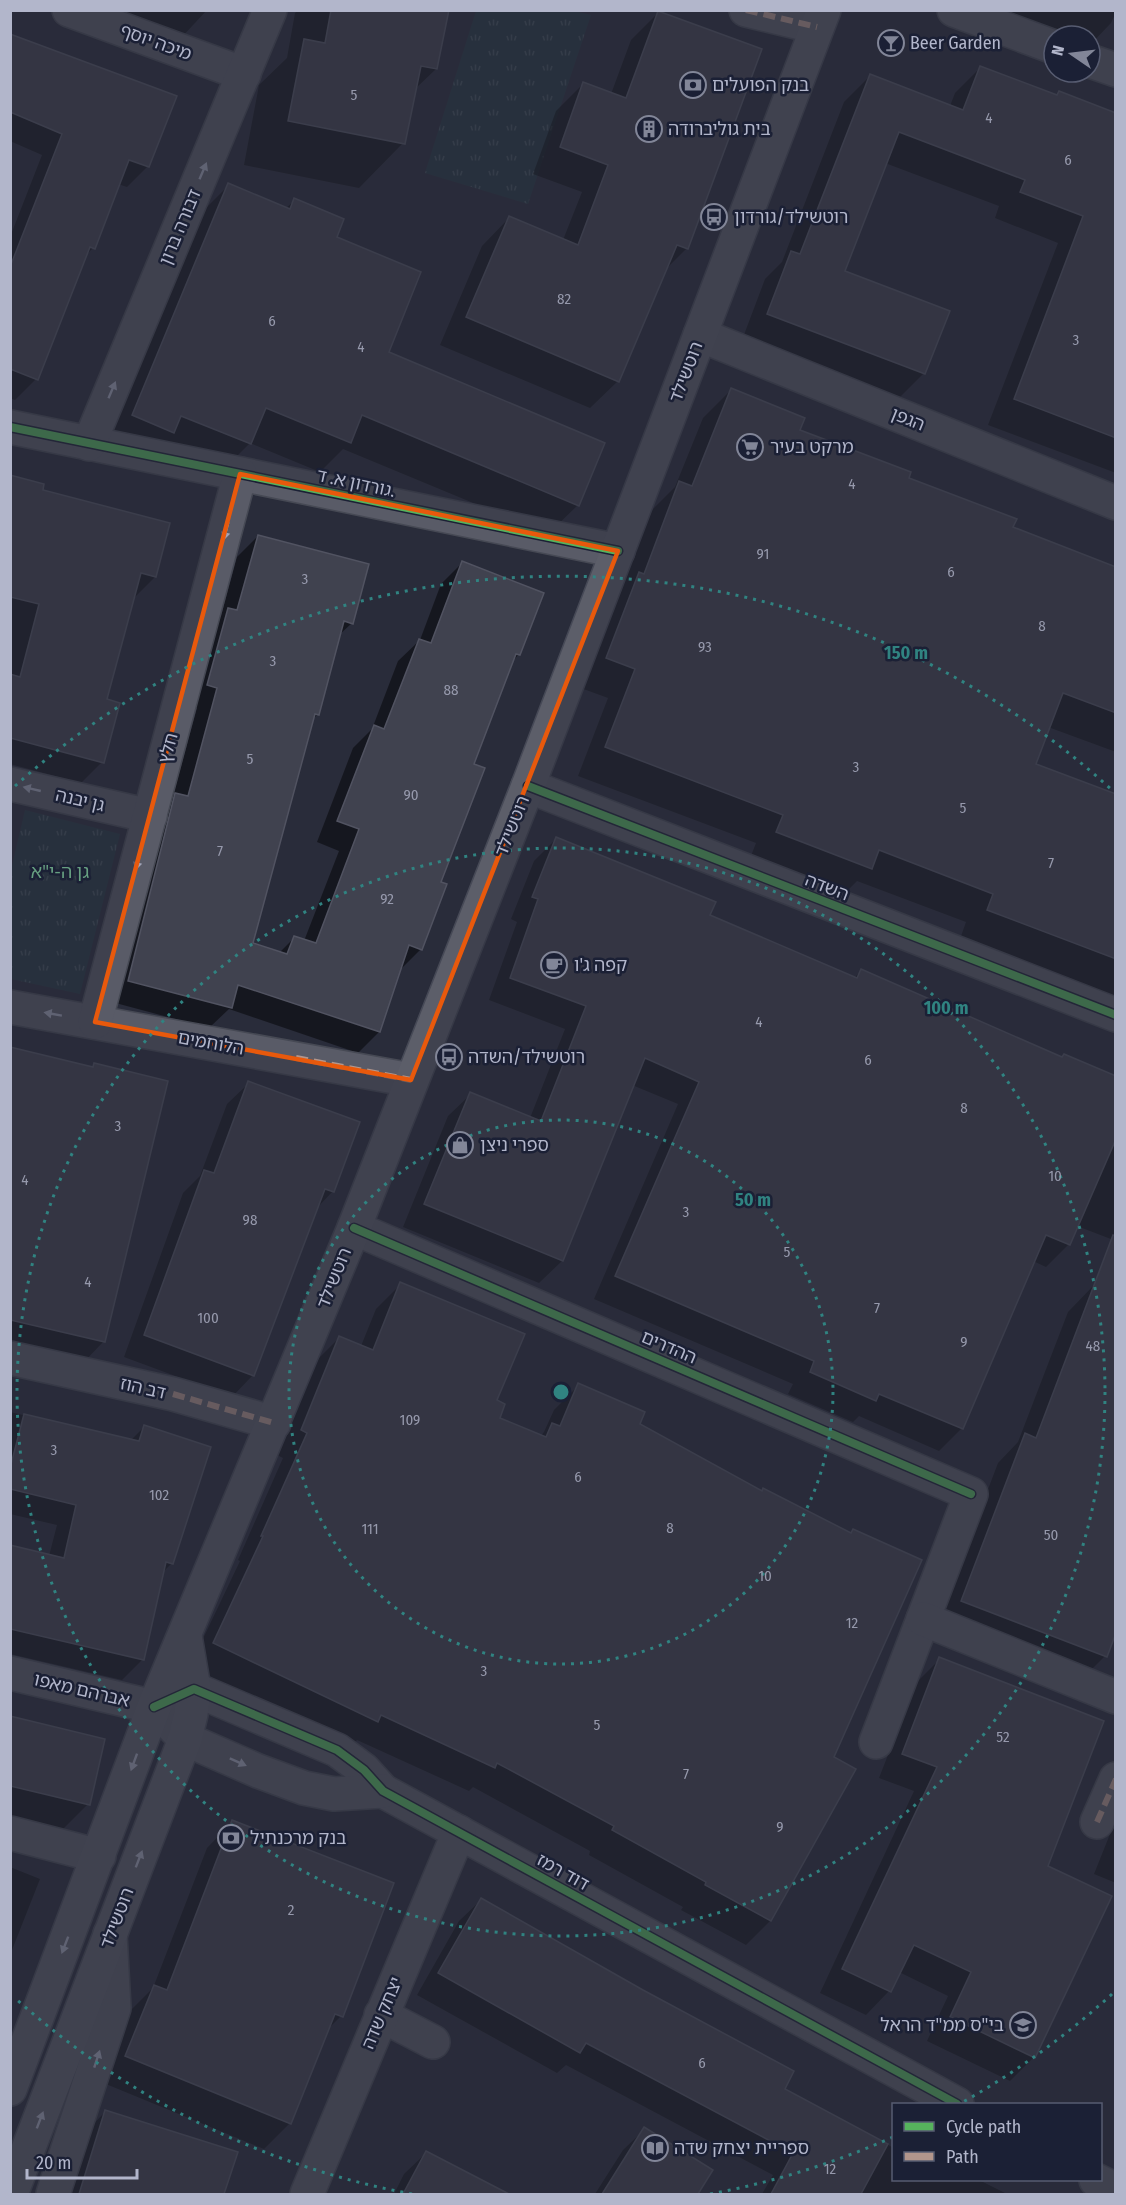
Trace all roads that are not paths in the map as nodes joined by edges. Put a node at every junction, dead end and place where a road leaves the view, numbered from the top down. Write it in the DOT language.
graph roads {
  1 [pos="69,10"];
  2 [pos="270,10"];
  3 [pos="746,10"];
  4 [pos="954,10"];
  5 [pos="820,19"];
  6 [pos="1042,43"];
  7 [pos="244,74"];
  8 [pos="700,335"];
  9 [pos="10,427"];
  10 [pos="89,444"];
  11 [pos="240,474"];
  12 [pos="1116,503"];
  13 [pos="618,551"];
  14 [pos="10,784"];
  15 [pos="528,786"];
  16 [pos="150,816"];
  17 [pos="10,1007"];
  18 [pos="1116,1015"];
  19 [pos="95,1022"];
  20 [pos="411,1080"];
  21 [pos="354,1228"];
  22 [pos="10,1358"];
  23 [pos="274,1423"];
  24 [pos="923,1619"];
  25 [pos="185,1636"];
  26 [pos="10,1673"];
  27 [pos="194,1689"];
  28 [pos="1116,1697"];
  29 [pos="154,1707"];
  30 [pos="184,1738"];
  31 [pos="876,1742"];
  32 [pos="1116,1779"];
  33 [pos="383,1791"];
  34 [pos="1097,1822"];
  35 [pos="459,1832"];
  36 [pos="10,1833"];
  37 [pos="99,1856"];
  38 [pos="110,1934"];
  39 [pos="381,2016"];
  40 [pos="434,2042"];
  41 [pos="10,2090"];
  42 [pos="955,2103"];
  43 [pos="1098,2181"];
  44 [pos="1116,2190"];
  45 [pos="11,2194"];
  46 [pos="53,2194"];
  47 [pos="307,2194"];
  1 -- 7 [label="street, מיכה יוסף"];
  2 -- 7 [label="street, דבורה ברון"];
  3 -- 5 [label="street"];
  4 -- 6 [label="street"];
  5 -- 8 [label="main road, רוטשילד"];
  10 -- 7 [label="street, דבורה ברון, one-way"];
  8 -- 12 [label="street, הגפן"];
  8 -- 13 [label="main road, רוטשילד"];
  9 -- 10 [label="street, גורדון א. ד."];
  10 -- 11 [label="street, גורדון א. ד."];
  11 -- 13 [label="street, גורדון א. ד."];
  11 -- 16 [label="street, חלץ, one-way"];
  13 -- 15 [label="main road, רוטשילד"];
  16 -- 14 [label="street, גן יבנה, one-way"];
  15 -- 18 [label="street, השדה"];
  15 -- 20 [label="main road, רוטשילד"];
  16 -- 19 [label="street, חלץ, one-way"];
  19 -- 17 [label="street, הלוחמים, one-way"];
  19 -- 20 [label="street, הלוחמים"];
  20 -- 21 [label="main road, רוטשילד"];
  21 -- 23 [label="main road, רוטשילד"];
  21 -- 24 [label="street, ההדרים"];
  22 -- 23 [label="street, דב הוז"];
  23 -- 25 [label="main road, רוטשילד"];
  24 -- 28 [label="street"];
  24 -- 31 [label="street"];
  25 -- 27 [label="main road, רוטשילד"];
  25 -- 29 [label="main road, רוטשילד"];
  26 -- 29 [label="street, אברהם מאפו"];
  27 -- 29 [label="street"];
  27 -- 30 [label="main road, רוטשילד"];
  27 -- 33 [label="street, דוד רמז"];
  29 -- 30 [label="street"];
  29 -- 37 [label="main road, רוטשילד, one-way"];
  30 -- 33 [label="street, one-way"];
  38 -- 30 [label="main road, רוטשילד, one-way"];
  32 -- 34 [label="street"];
  33 -- 35 [label="street, דוד רמז"];
  35 -- 39 [label="street, יצחק שדה"];
  35 -- 42 [label="street, דוד רמז"];
  36 -- 37 [label="street"];
  37 -- 41 [label="main road, רוטשילד, one-way"];
  45 -- 38 [label="main road, רוטשילד, one-way"];
  46 -- 38 [label="street, one-way"];
  39 -- 40 [label="street"];
  39 -- 47 [label="street, יצחק שדה"];
  43 -- 44 [label="street"];
}
